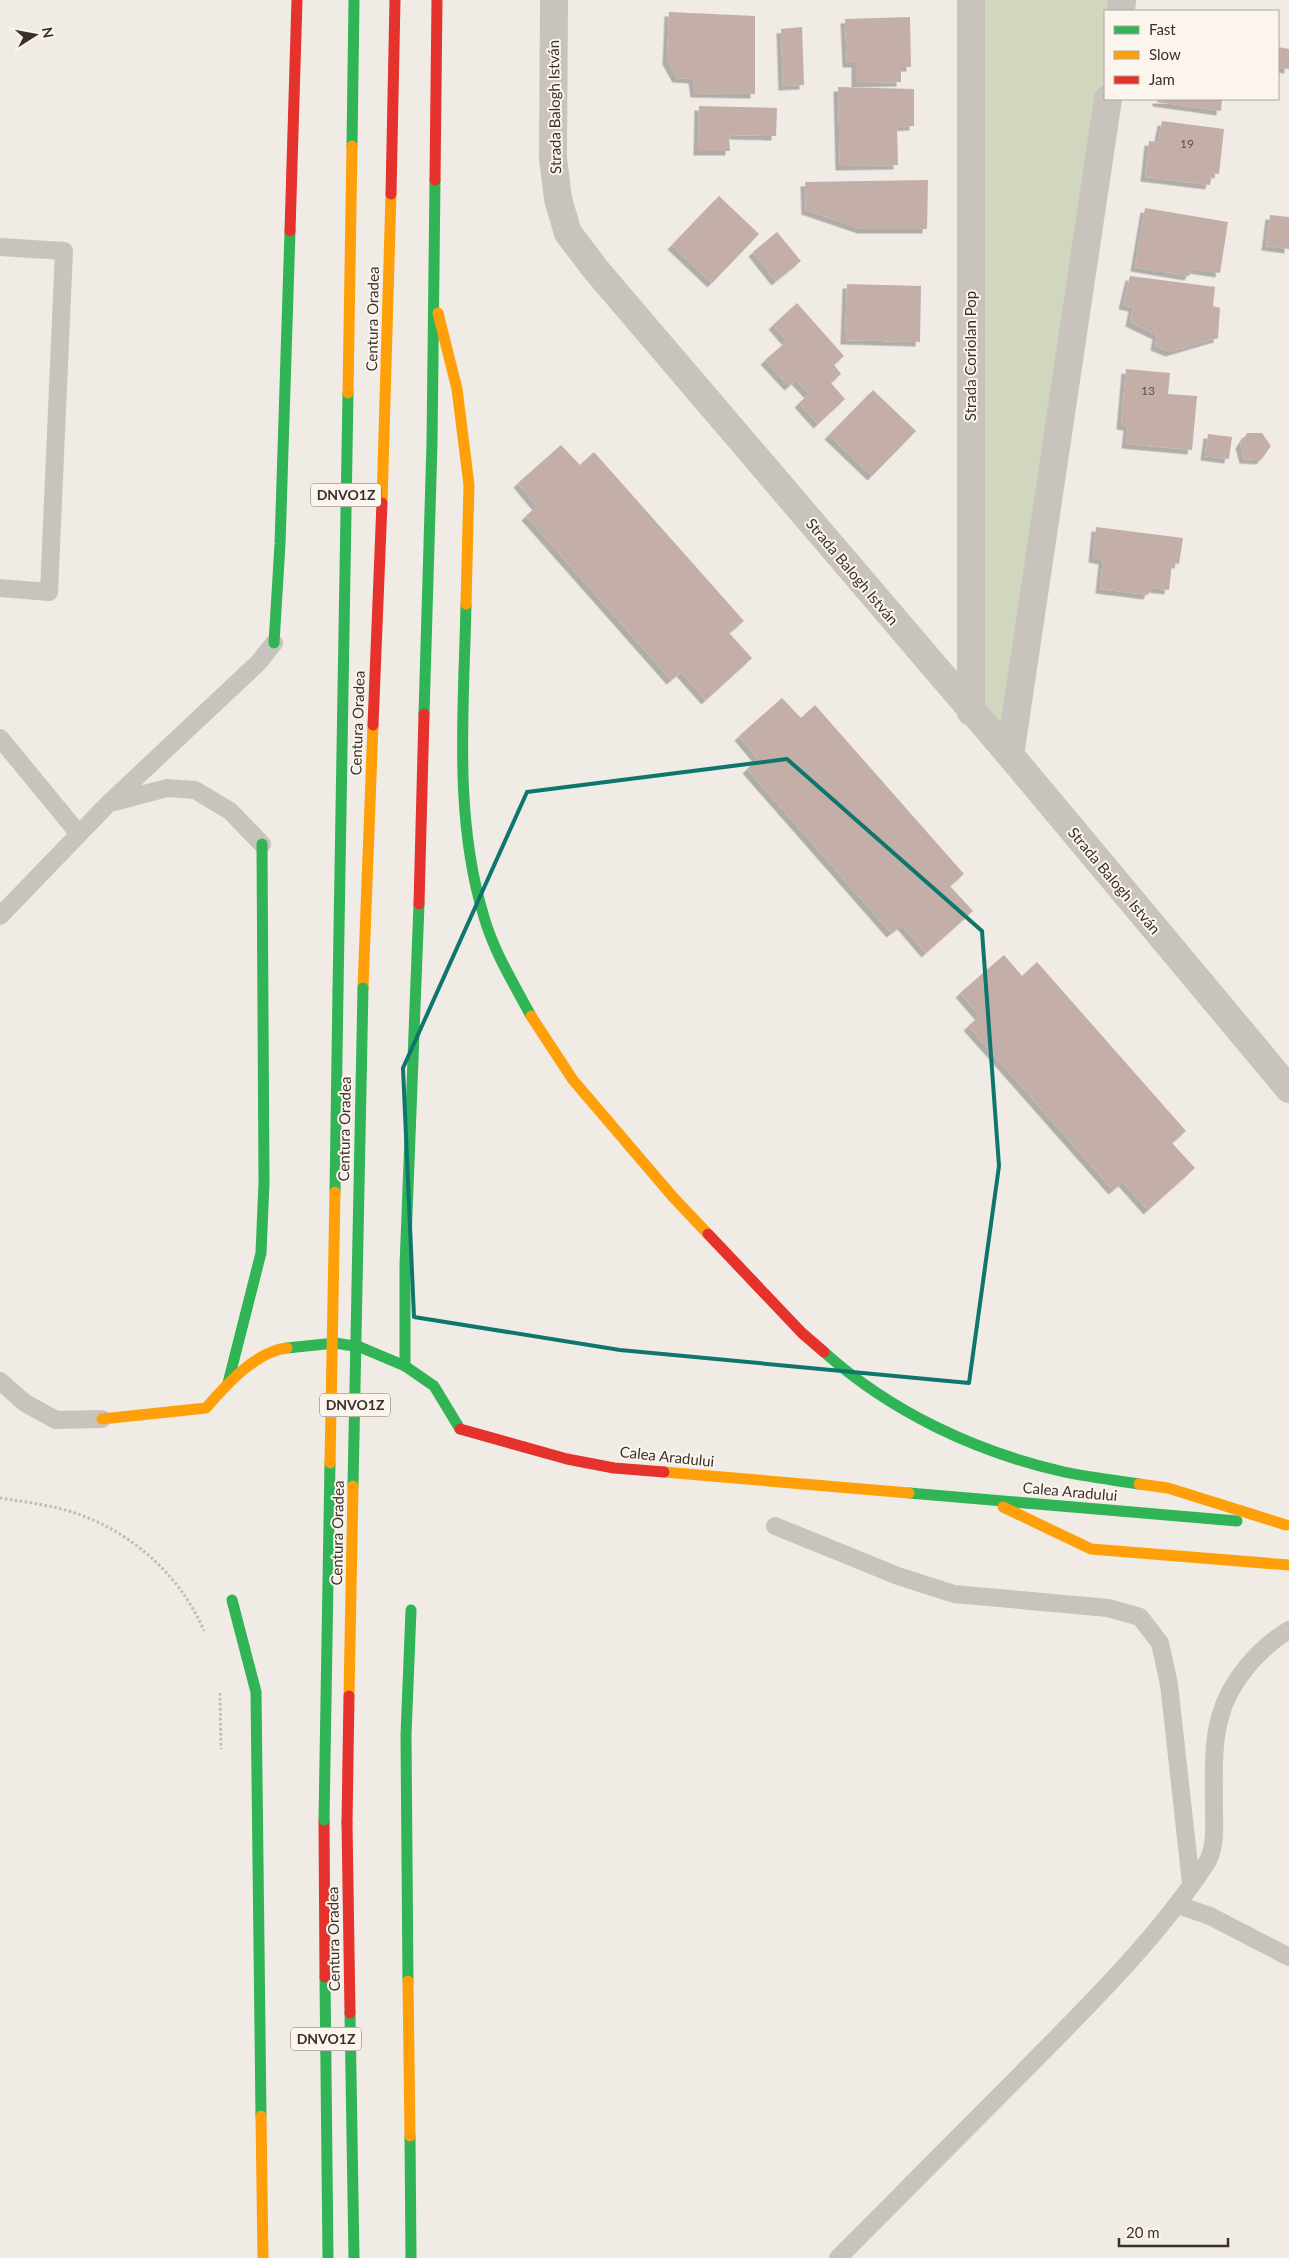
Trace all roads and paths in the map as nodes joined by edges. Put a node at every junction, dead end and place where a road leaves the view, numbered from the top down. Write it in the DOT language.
graph roads {
  1 [pos="297,0"];
  2 [pos="354,0"];
  3 [pos="395,0"];
  4 [pos="437,0"];
  5 [pos="554,0"];
  6 [pos="971,0"];
  7 [pos="1108,100"];
  8 [pos="0,247"];
  9 [pos="434,298"];
  10 [pos="0,588"];
  11 [pos="274,643"];
  12 [pos="971,712"];
  13 [pos="0,738"];
  14 [pos="1010,755"];
  15 [pos="109,804"];
  16 [pos="79,834"];
  17 [pos="262,844"];
  18 [pos="0,916"];
  19 [pos="1289,1089"];
  20 [pos="405,1366"];
  21 [pos="0,1381"];
  22 [pos="228,1383"];
  23 [pos="102,1419"];
  24 [pos="0,1498"];
  25 [pos="988,1500"];
  26 [pos="1288,1525"];
  27 [pos="775,1526"];
  28 [pos="1289,1565"];
  29 [pos="232,1600"];
  30 [pos="411,1610"];
  31 [pos="1289,1630"];
  32 [pos="205,1634"];
  33 [pos="220,1685"];
  34 [pos="221,1754"];
  35 [pos="1191,1883"];
  36 [pos="1178,1905"];
  37 [pos="1289,1957"];
  38 [pos="263,2258"];
  39 [pos="328,2258"];
  40 [pos="354,2258"];
  41 [pos="412,2258"];
  42 [pos="838,2258"];
  1 -- 11 [label="main road"];
  2 -- 39 [label="main road, Centura Oradea / DNVO1Z, bridge"];
  3 -- 40 [label="main road, Centura Oradea / DNVO1Z, bridge"];
  4 -- 9 [label="main road"];
  5 -- 12 [label="street, Strada Balogh István"];
  6 -- 12 [label="street, Strada Coriolan Pop"];
  7 -- 14 [label="street"];
  8 -- 10 [label="lane"];
  9 -- 20 [label="main road"];
  9 -- 26 [label="main road"];
  11 -- 15 [label="lane"];
  12 -- 14 [label="street, Strada Balogh István"];
  13 -- 16 [label="lane"];
  14 -- 19 [label="street, Strada Balogh István"];
  15 -- 16 [label="lane"];
  15 -- 17 [label="lane"];
  16 -- 18 [label="lane"];
  17 -- 22 [label="main road"];
  20 -- 22 [label="main road, Calea Aradului"];
  20 -- 25 [label="main road, Calea Aradului"];
  21 -- 23 [label="lane"];
  22 -- 23 [label="main road, Calea Aradului"];
  24 -- 32 [label="path"];
  25 -- 26 [label="main road, Calea Aradului"];
  25 -- 28 [label="main road"];
  27 -- 35 [label="lane"];
  29 -- 38 [label="main road"];
  30 -- 41 [label="main road"];
  31 -- 35 [label="lane"];
  33 -- 34 [label="path"];
  35 -- 36 [label="lane"];
  36 -- 37 [label="lane"];
  36 -- 42 [label="lane"];
}
